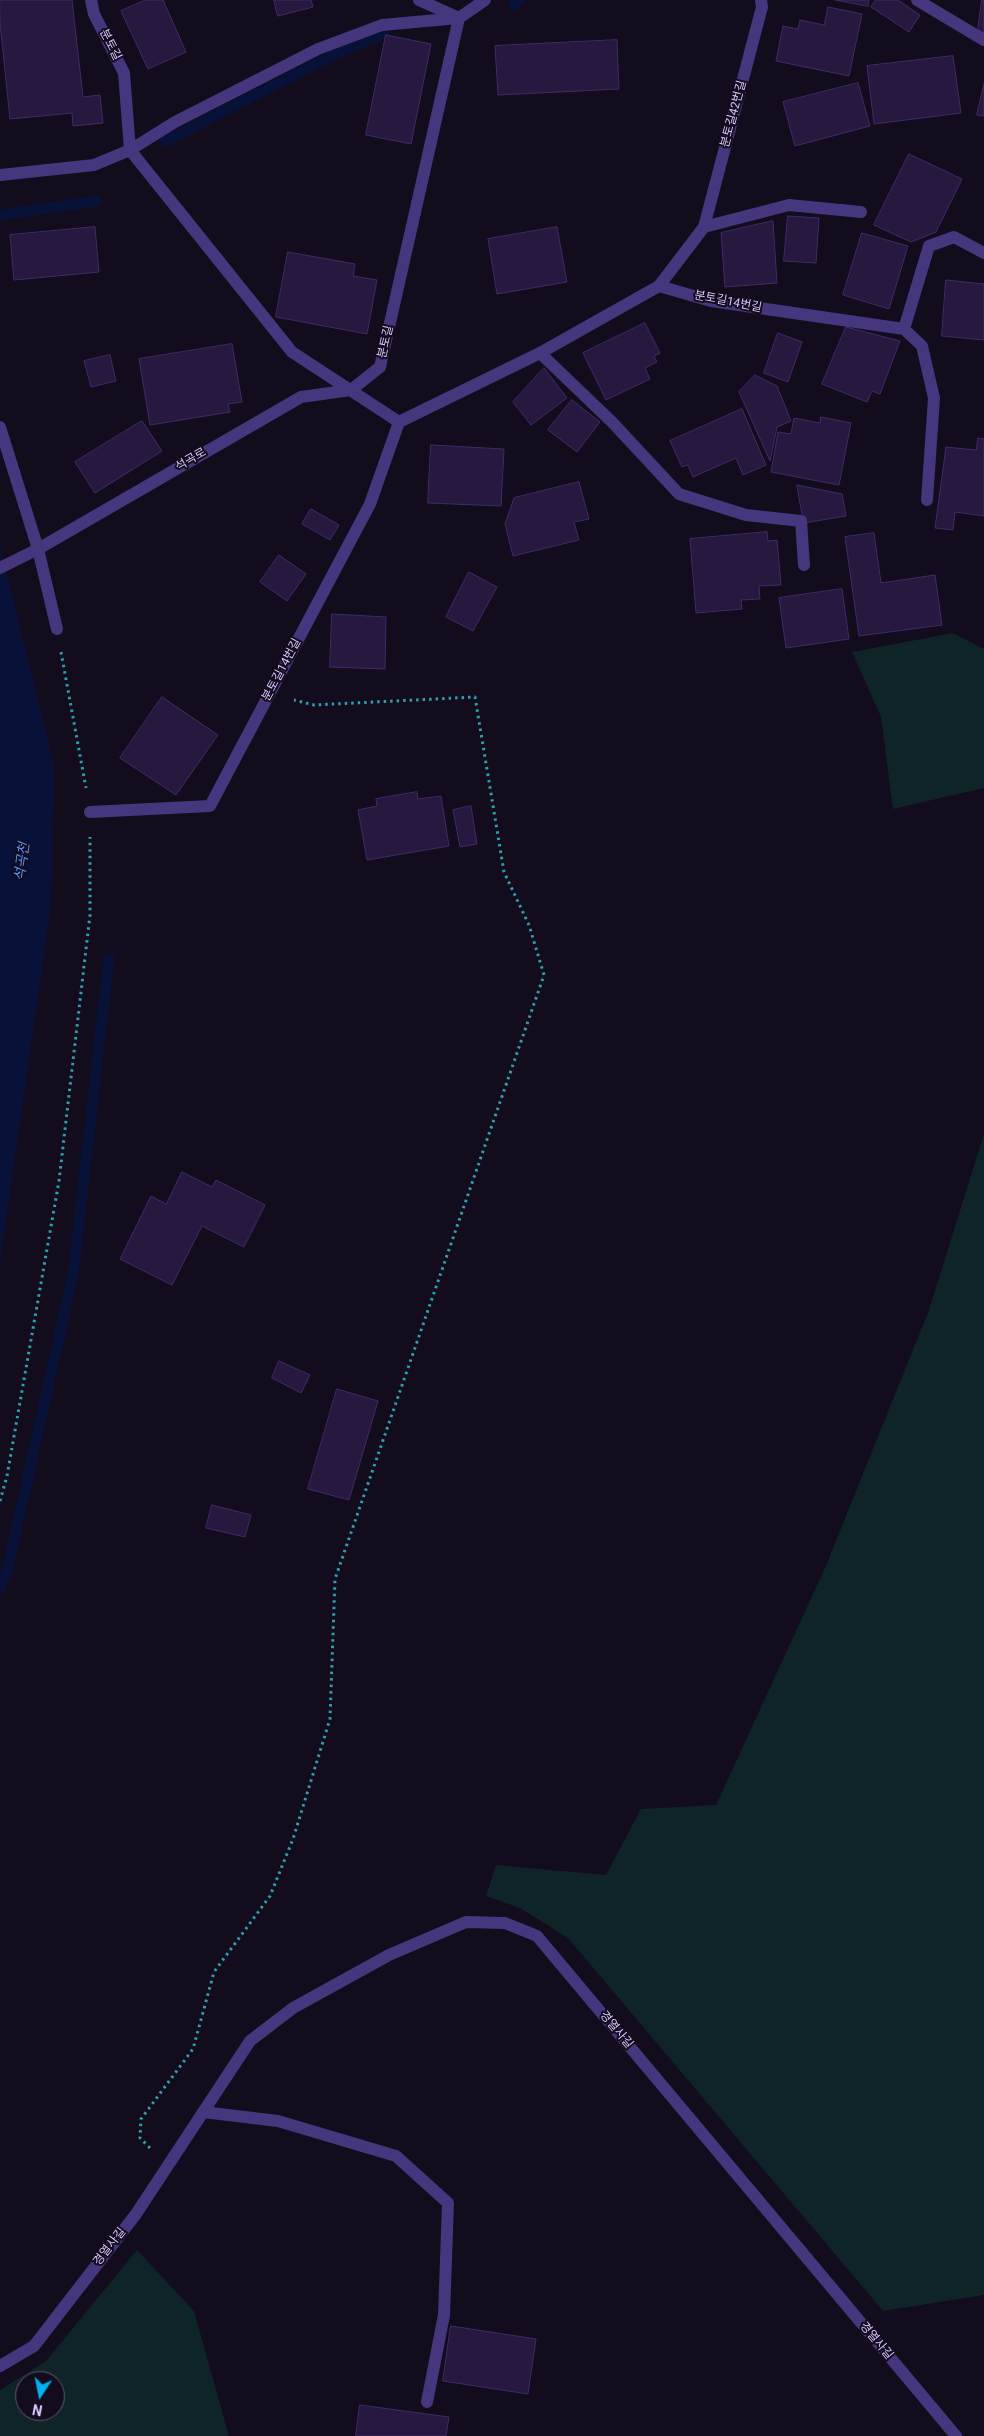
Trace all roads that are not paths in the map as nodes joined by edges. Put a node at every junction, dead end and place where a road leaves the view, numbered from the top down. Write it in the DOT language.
graph roads {
  1 [pos="91,0"];
  2 [pos="419,0"];
  3 [pos="485,0"];
  4 [pos="761,0"];
  5 [pos="917,0"];
  6 [pos="459,18"];
  7 [pos="984,40"];
  8 [pos="130,150"];
  9 [pos="0,175"];
  10 [pos="861,212"];
  11 [pos="704,227"];
  12 [pos="984,253"];
  13 [pos="659,286"];
  14 [pos="904,329"];
  15 [pos="540,354"];
  16 [pos="351,390"];
  17 [pos="399,422"];
  18 [pos="0,427"];
  19 [pos="927,500"];
  20 [pos="38,549"];
  21 [pos="804,564"];
  22 [pos="4,566"];
  23 [pos="57,629"];
  24 [pos="90,812"];
  25 [pos="203,2112"];
  26 [pos="0,2366"];
  27 [pos="427,2402"];
  28 [pos="956,2436"];
  1 -- 8 [label="street, 분토길"];
  2 -- 6 [label="street"];
  3 -- 6 [label="street"];
  4 -- 11 [label="street, 분토길42번길"];
  5 -- 7 [label="street"];
  6 -- 8 [label="street"];
  6 -- 16 [label="street, 분토길"];
  8 -- 9 [label="street"];
  8 -- 16 [label="street"];
  10 -- 11 [label="street"];
  11 -- 13 [label="street, 분토길42번길"];
  12 -- 14 [label="street"];
  13 -- 14 [label="street, 분토길14번길"];
  13 -- 15 [label="street"];
  14 -- 19 [label="street"];
  15 -- 17 [label="street"];
  15 -- 21 [label="street"];
  16 -- 17 [label="street"];
  16 -- 20 [label="street, 석곡로"];
  17 -- 24 [label="street, 분토길14번길"];
  18 -- 20 [label="street"];
  20 -- 22 [label="street, 석곡로"];
  20 -- 23 [label="street"];
  25 -- 26 [label="street, 경열사길"];
  25 -- 27 [label="street"];
  25 -- 28 [label="street, 경열사길"];
}
